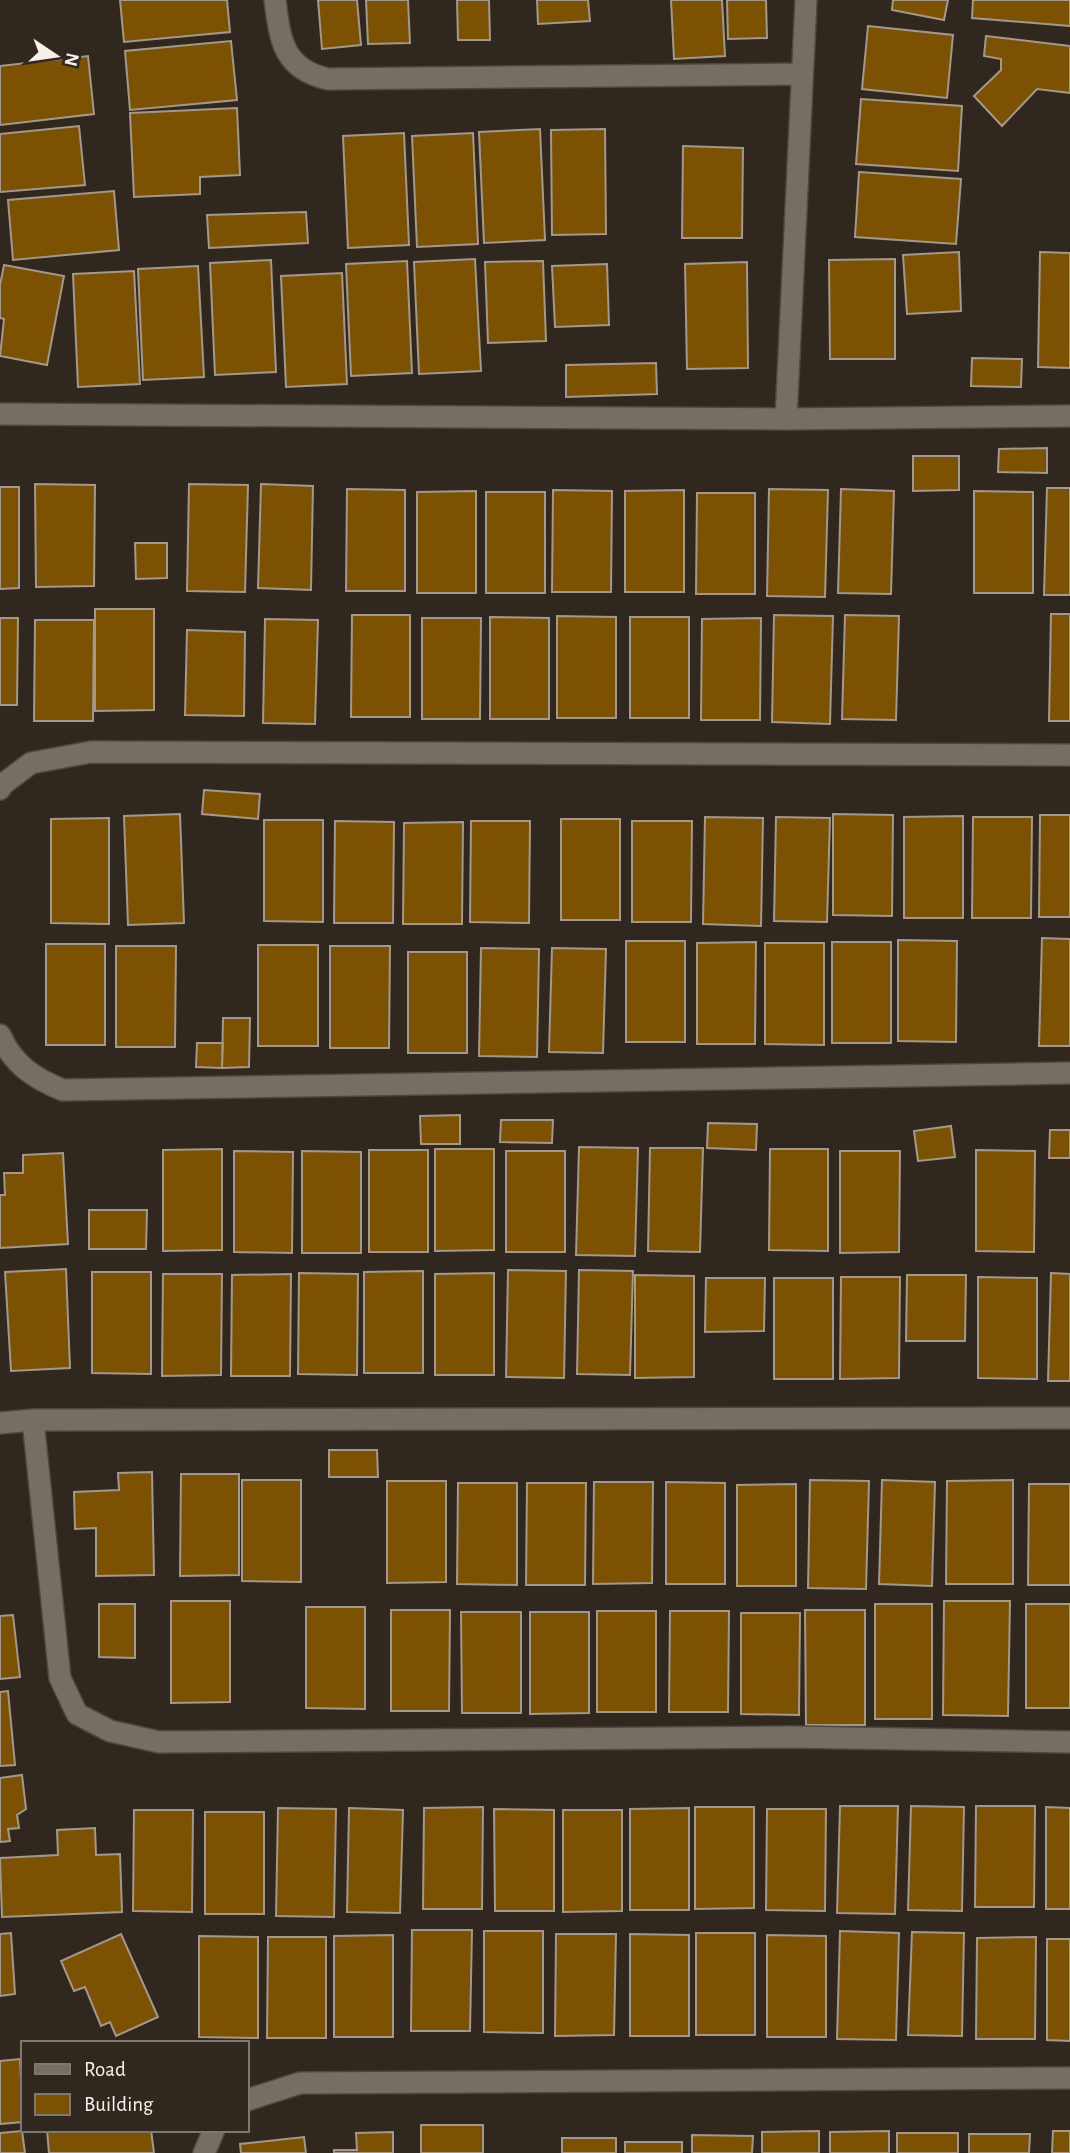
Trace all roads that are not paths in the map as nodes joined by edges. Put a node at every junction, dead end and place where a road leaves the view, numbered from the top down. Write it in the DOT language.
graph roads {
  1 [pos="275,0"];
  2 [pos="806,0"];
  3 [pos="801,74"];
  4 [pos="0,414"];
  5 [pos="1070,416"];
  6 [pos="786,419"];
  7 [pos="1070,755"];
  8 [pos="0,789"];
  9 [pos="0,1035"];
  10 [pos="1070,1073"];
  11 [pos="1070,1418"];
  12 [pos="33,1420"];
  13 [pos="0,1423"];
  14 [pos="1070,1742"];
  15 [pos="1070,2078"];
  16 [pos="248,2100"];
  17 [pos="213,2132"];
  18 [pos="204,2153"];
  1 -- 3 [label="street"];
  2 -- 3 [label="street"];
  3 -- 6 [label="street"];
  4 -- 6 [label="street"];
  5 -- 6 [label="street"];
  7 -- 8 [label="street"];
  9 -- 10 [label="street"];
  11 -- 12 [label="street"];
  12 -- 13 [label="street"];
  12 -- 14 [label="street"];
  15 -- 16 [label="street"];
  17 -- 18 [label="street"];
}
